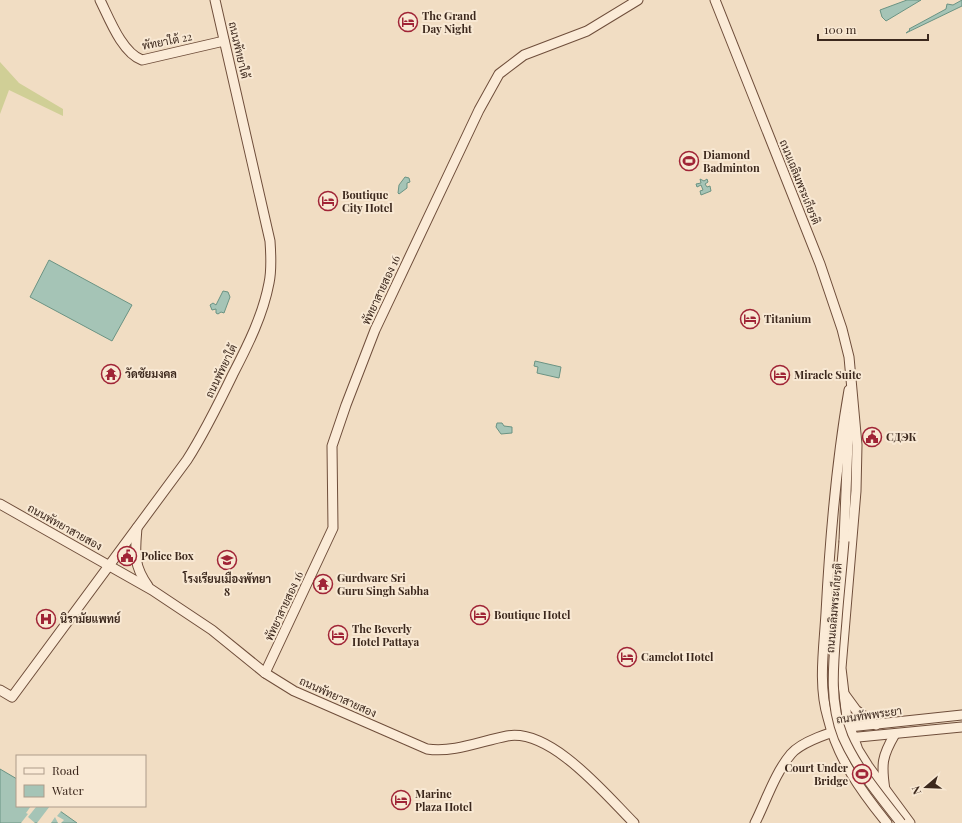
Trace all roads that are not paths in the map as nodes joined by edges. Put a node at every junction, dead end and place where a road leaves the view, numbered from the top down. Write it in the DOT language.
graph roads {
  1 [pos="100,0"];
  2 [pos="215,0"];
  3 [pos="638,0"];
  4 [pos="715,0"];
  5 [pos="224,41"];
  6 [pos="851,377"];
  7 [pos="0,504"];
  8 [pos="137,527"];
  9 [pos="110,566"];
  10 [pos="152,590"];
  11 [pos="823,666"];
  12 [pos="841,668"];
  13 [pos="265,673"];
  14 [pos="0,690"];
  15 [pos="843,692"];
  16 [pos="962,716"];
  17 [pos="921,720"];
  18 [pos="876,725"];
  19 [pos="849,727"];
  20 [pos="962,727"];
  21 [pos="923,731"];
  22 [pos="895,734"];
  23 [pos="833,736"];
  24 [pos="853,737"];
  25 [pos="883,788"];
  26 [pos="867,798"];
  27 [pos="634,823"];
  28 [pos="755,823"];
  29 [pos="887,823"];
  30 [pos="900,823"];
  31 [pos="910,823"];
  1 -- 5 [label="main road, พัทยาใต้ 22"];
  2 -- 5 [label="main road, ถนนพัทยาใต้"];
  3 -- 13 [label="main road, พัทยาสายสอง 16"];
  4 -- 6 [label="main road, ถนนเฉลิมพระเกียรติ"];
  5 -- 8 [label="main road, ถนนพัทยาใต้"];
  6 -- 11 [label="main road, ถนนเฉลิมพระเกียรติ"];
  6 -- 12 [label="main road, ถนนเฉลิมพระเกียรติ"];
  6 -- 30 [label="main road, bridge"];
  7 -- 9 [label="main road, ถนนพัทยาสายสอง"];
  8 -- 9 [label="main road, ถนนพัทยาใต้"];
  8 -- 10 [label="main road"];
  9 -- 10 [label="main road, ถนนพัทยาสายสอง"];
  9 -- 14 [label="main road, ถนนพัทยาใต้"];
  10 -- 13 [label="main road, ถนนพัทยาสายสอง"];
  11 -- 12 [label="main road"];
  11 -- 23 [label="main road, ถนนเฉลิมพระเกียรติ"];
  12 -- 15 [label="main road, ถนนเฉลิมพระเกียรติ"];
  13 -- 27 [label="main road, ถนนพัทยาสายสอง"];
  15 -- 18 [label="main road"];
  15 -- 19 [label="main road, ถนนเฉลิมพระเกียรติ"];
  16 -- 17 [label="main road, ถนนทัพพระยา"];
  17 -- 18 [label="main road, ถนนทัพพระยา"];
  17 -- 21 [label="main road"];
  18 -- 19 [label="main road, ถนนทัพพระยา"];
  19 -- 23 [label="main road, ถนนทัพพระยา"];
  19 -- 24 [label="main road, ถนนเฉลิมพระเกียรติ"];
  20 -- 21 [label="main road, ถนนทัพพระยา"];
  21 -- 22 [label="main road, ถนนทัพพระยา"];
  22 -- 24 [label="main road, ถนนทัพพระยา"];
  22 -- 25 [label="main road"];
  23 -- 24 [label="main road, ถนนทัพพระยา"];
  23 -- 26 [label="main road, ถนนเฉลิมพระเกียรติ"];
  23 -- 28 [label="main road, ถนนทัพพระยา"];
  24 -- 25 [label="main road, ถนนเฉลิมพระเกียรติ"];
  25 -- 26 [label="main road"];
  25 -- 31 [label="main road, ถนนเฉลิมพระเกียรติ"];
  26 -- 29 [label="main road, ถนนเฉลิมพระเกียรติ"];
}
